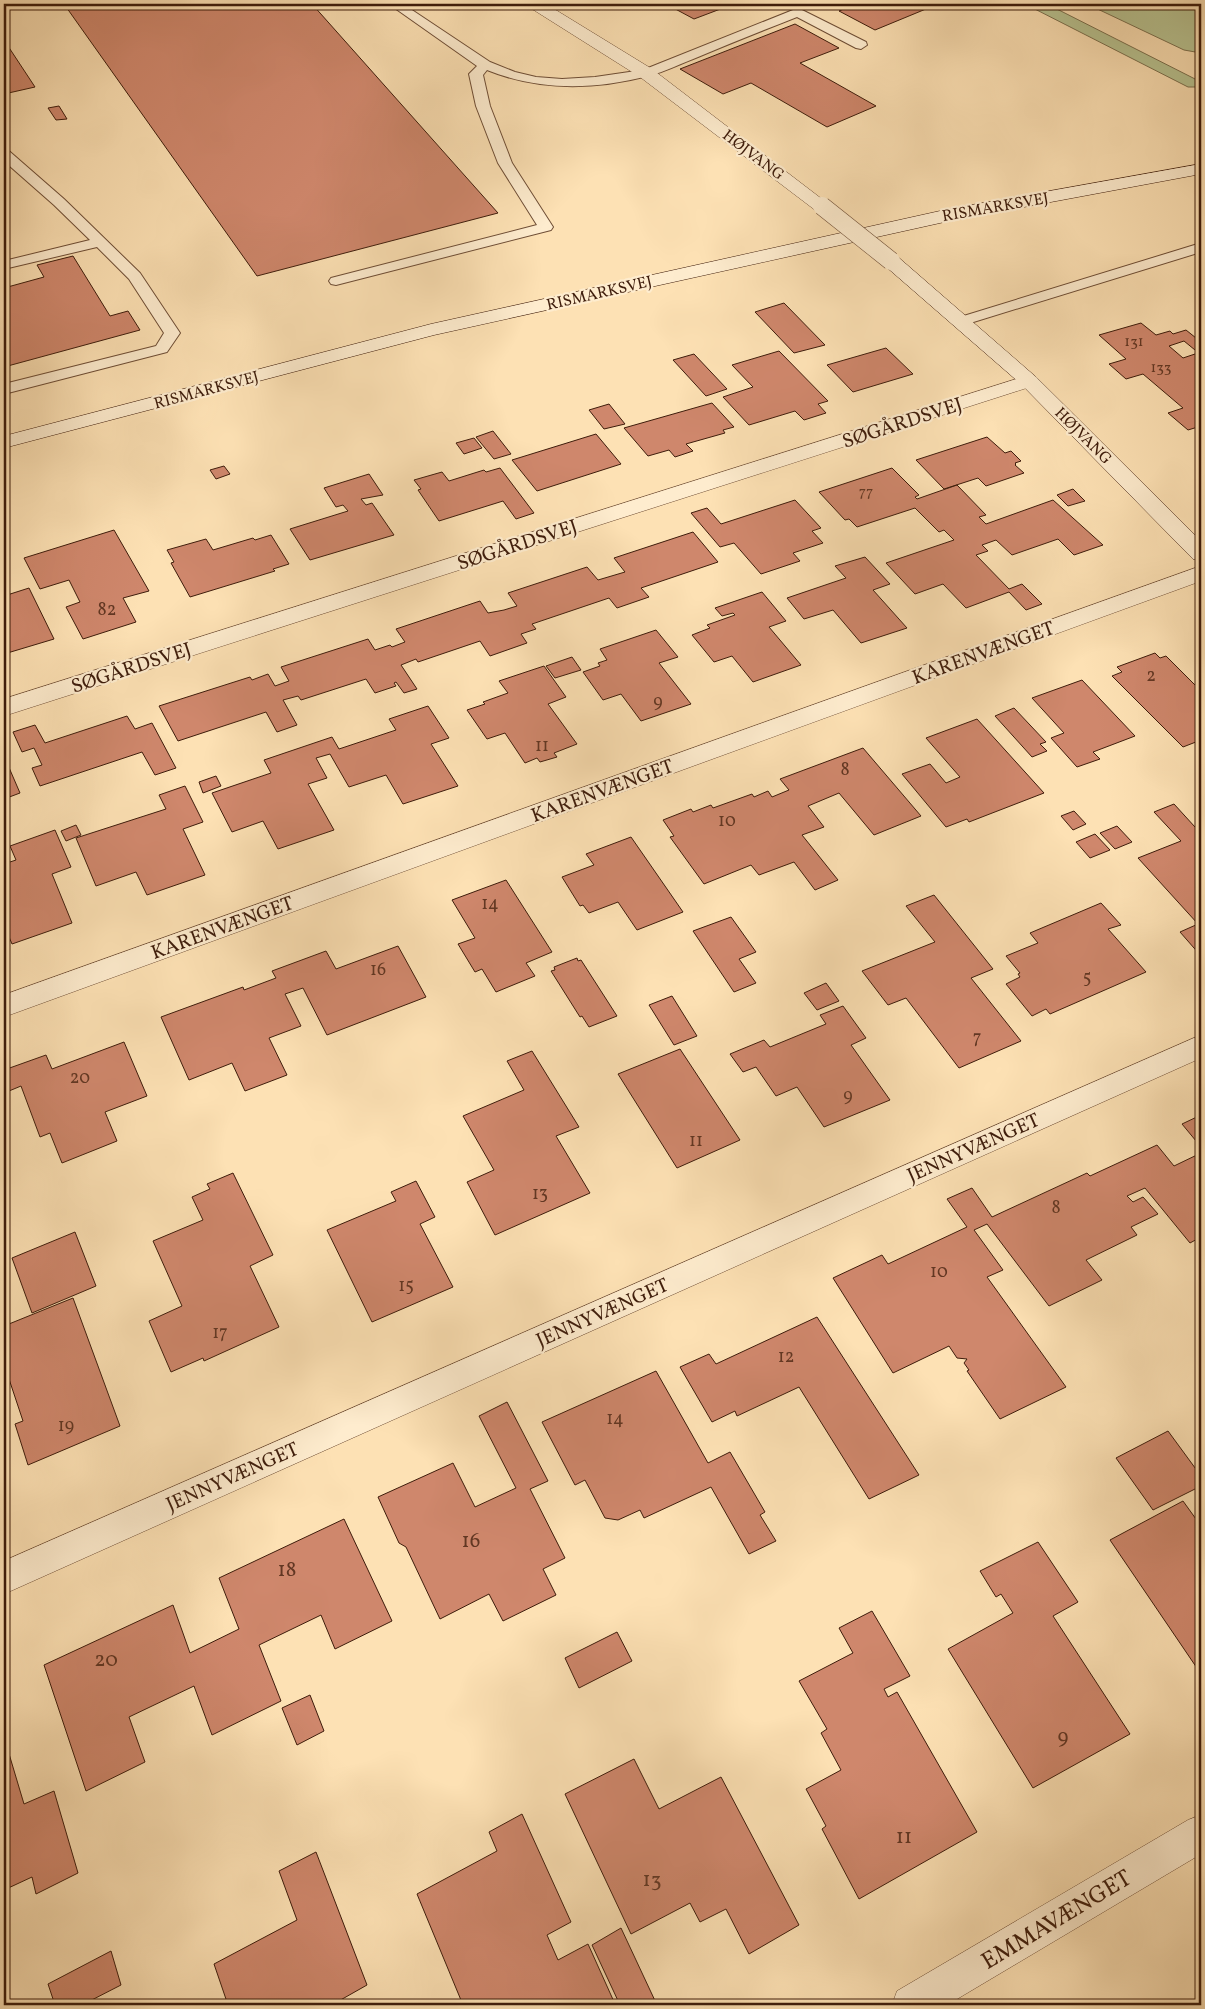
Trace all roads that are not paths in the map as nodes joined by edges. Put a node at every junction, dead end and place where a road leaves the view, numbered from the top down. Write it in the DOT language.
graph roads {
  1 [pos="396,4"];
  2 [pos="535,4"];
  3 [pos="861,45"];
  4 [pos="484,65"];
  5 [pos="646,73"];
  6 [pos="4,154"];
  7 [pos="1201,169"];
  8 [pos="100,242"];
  9 [pos="1201,247"];
  10 [pos="4,265"];
  11 [pos="336,281"];
  12 [pos="962,321"];
  13 [pos="1029,381"];
  14 [pos="4,389"];
  15 [pos="4,442"];
  16 [pos="1201,554"];
  17 [pos="1201,573"];
  18 [pos="4,708"];
  19 [pos="4,1006"];
  20 [pos="1201,1046"];
  21 [pos="4,1578"];
  22 [pos="1201,1833"];
  23 [pos="911,2005"];
  1 -- 4 [label="lane"];
  2 -- 5 [label="street, HØJVANG"];
  3 -- 5 [label="lane"];
  4 -- 5 [label="lane"];
  4 -- 11 [label="lane"];
  5 -- 12 [label="street, HØJVANG, bridge"];
  6 -- 8 [label="lane"];
  7 -- 15 [label="street, RISMARKSVEJ"];
  8 -- 10 [label="lane"];
  8 -- 14 [label="lane"];
  9 -- 12 [label="lane"];
  12 -- 13 [label="street, HØJVANG"];
  13 -- 16 [label="street, HØJVANG"];
  13 -- 18 [label="street, SØGÅRDSVEJ"];
  17 -- 19 [label="street, KARENVÆNGET"];
  20 -- 21 [label="street, JENNYVÆNGET"];
  22 -- 23 [label="street, EMMAVÆNGET"];
}
